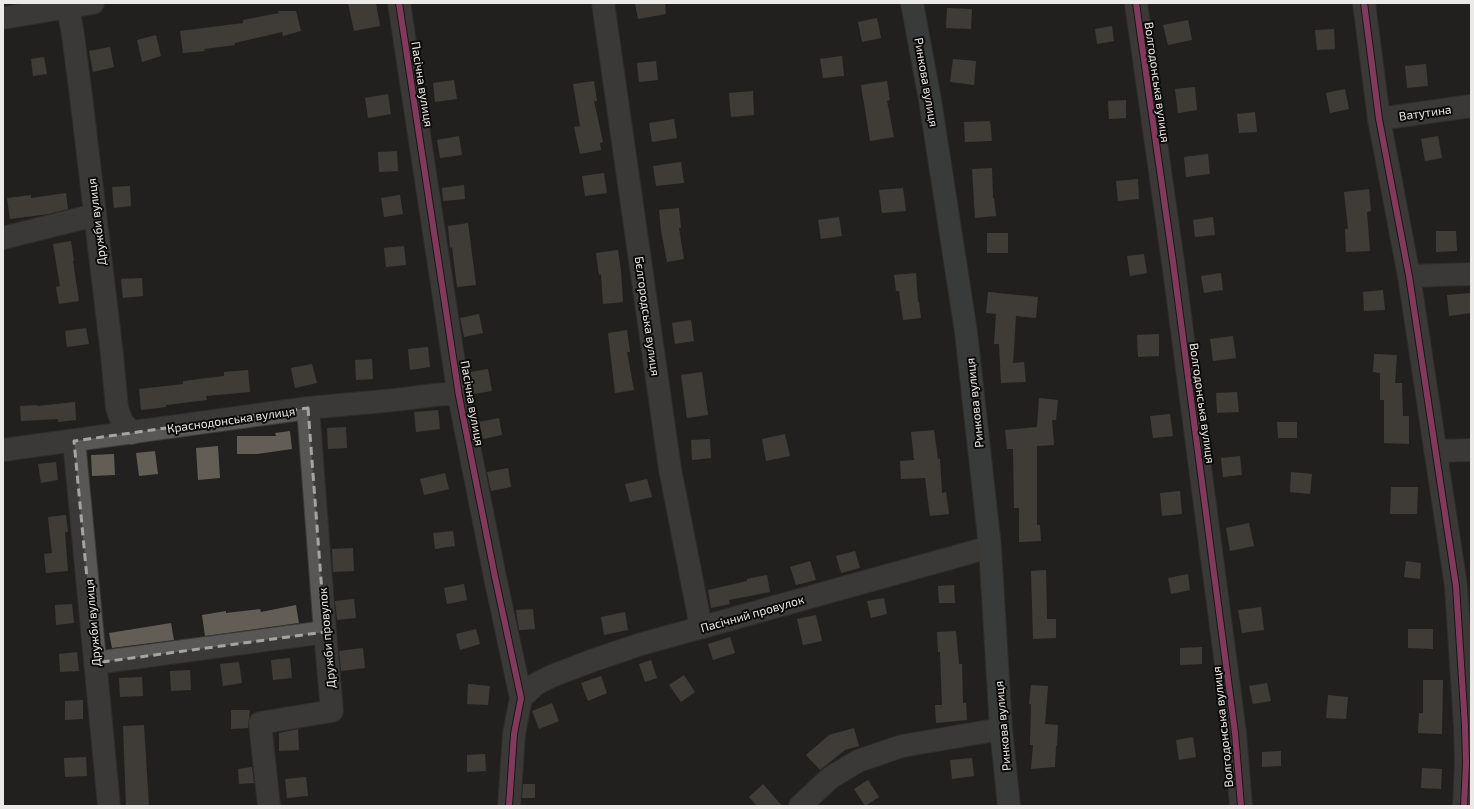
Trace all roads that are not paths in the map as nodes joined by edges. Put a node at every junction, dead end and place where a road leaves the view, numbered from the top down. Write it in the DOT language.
graph roads {
  1 [pos="93,3"];
  2 [pos="399,3"];
  3 [pos="603,3"];
  4 [pos="912,3"];
  5 [pos="1136,3"];
  6 [pos="1364,3"];
  7 [pos="68,7"];
  8 [pos="3,18"];
  9 [pos="1471,106"];
  10 [pos="1379,119"];
  11 [pos="95,215"];
  12 [pos="3,238"];
  13 [pos="1471,274"];
  14 [pos="1409,276"];
  15 [pos="459,396"];
  16 [pos="308,408"];
  17 [pos="132,433"];
  18 [pos="74,441"];
  19 [pos="3,450"];
  20 [pos="1471,450"];
  21 [pos="1435,451"];
  22 [pos="990,547"];
  23 [pos="1464,586"];
  24 [pos="701,627"];
  25 [pos="325,632"];
  26 [pos="95,663"];
  27 [pos="521,698"];
  28 [pos="1468,726"];
  29 [pos="1001,729"];
  30 [pos="109,806"];
  31 [pos="269,806"];
  32 [pos="509,806"];
  33 [pos="800,806"];
  34 [pos="1009,806"];
  35 [pos="1241,806"];
  36 [pos="1464,806"];
  1 -- 7 [label="street"];
  2 -- 15 [label="street, Пасічна вулиця"];
  3 -- 24 [label="street, Бєлгородська вулиця"];
  4 -- 22 [label="main road, Ринкова вулиця"];
  5 -- 35 [label="street, Волгодонська вулиця"];
  6 -- 10 [label="street"];
  7 -- 8 [label="street"];
  7 -- 11 [label="street, Дружби вулиця"];
  9 -- 10 [label="street, Ватутина"];
  10 -- 14 [label="street"];
  11 -- 12 [label="street"];
  11 -- 17 [label="street, Дружби вулиця"];
  13 -- 14 [label="street"];
  14 -- 21 [label="street"];
  15 -- 16 [label="street, Краснодонська вулиця"];
  15 -- 27 [label="street, Пасічна вулиця"];
  16 -- 17 [label="street, Краснодонська вулиця"];
  16 -- 25 [label="street, Дружби провулок"];
  17 -- 18 [label="street, Краснодонська вулиця"];
  18 -- 19 [label="street, Краснодонська вулиця"];
  18 -- 26 [label="street, Дружби вулиця"];
  20 -- 21 [label="street"];
  21 -- 23 [label="street"];
  22 -- 24 [label="street, Пасічний провулок"];
  22 -- 29 [label="main road, Ринкова вулиця"];
  23 -- 28 [label="street"];
  24 -- 27 [label="street, Пасічний провулок"];
  25 -- 26 [label="street"];
  25 -- 31 [label="street, Дружби провулок"];
  26 -- 30 [label="street, Дружби вулиця"];
  27 -- 32 [label="street, Пасічна вулиця"];
  28 -- 36 [label="street"];
  29 -- 33 [label="street"];
  29 -- 34 [label="main road, Ринкова вулиця"];
}
